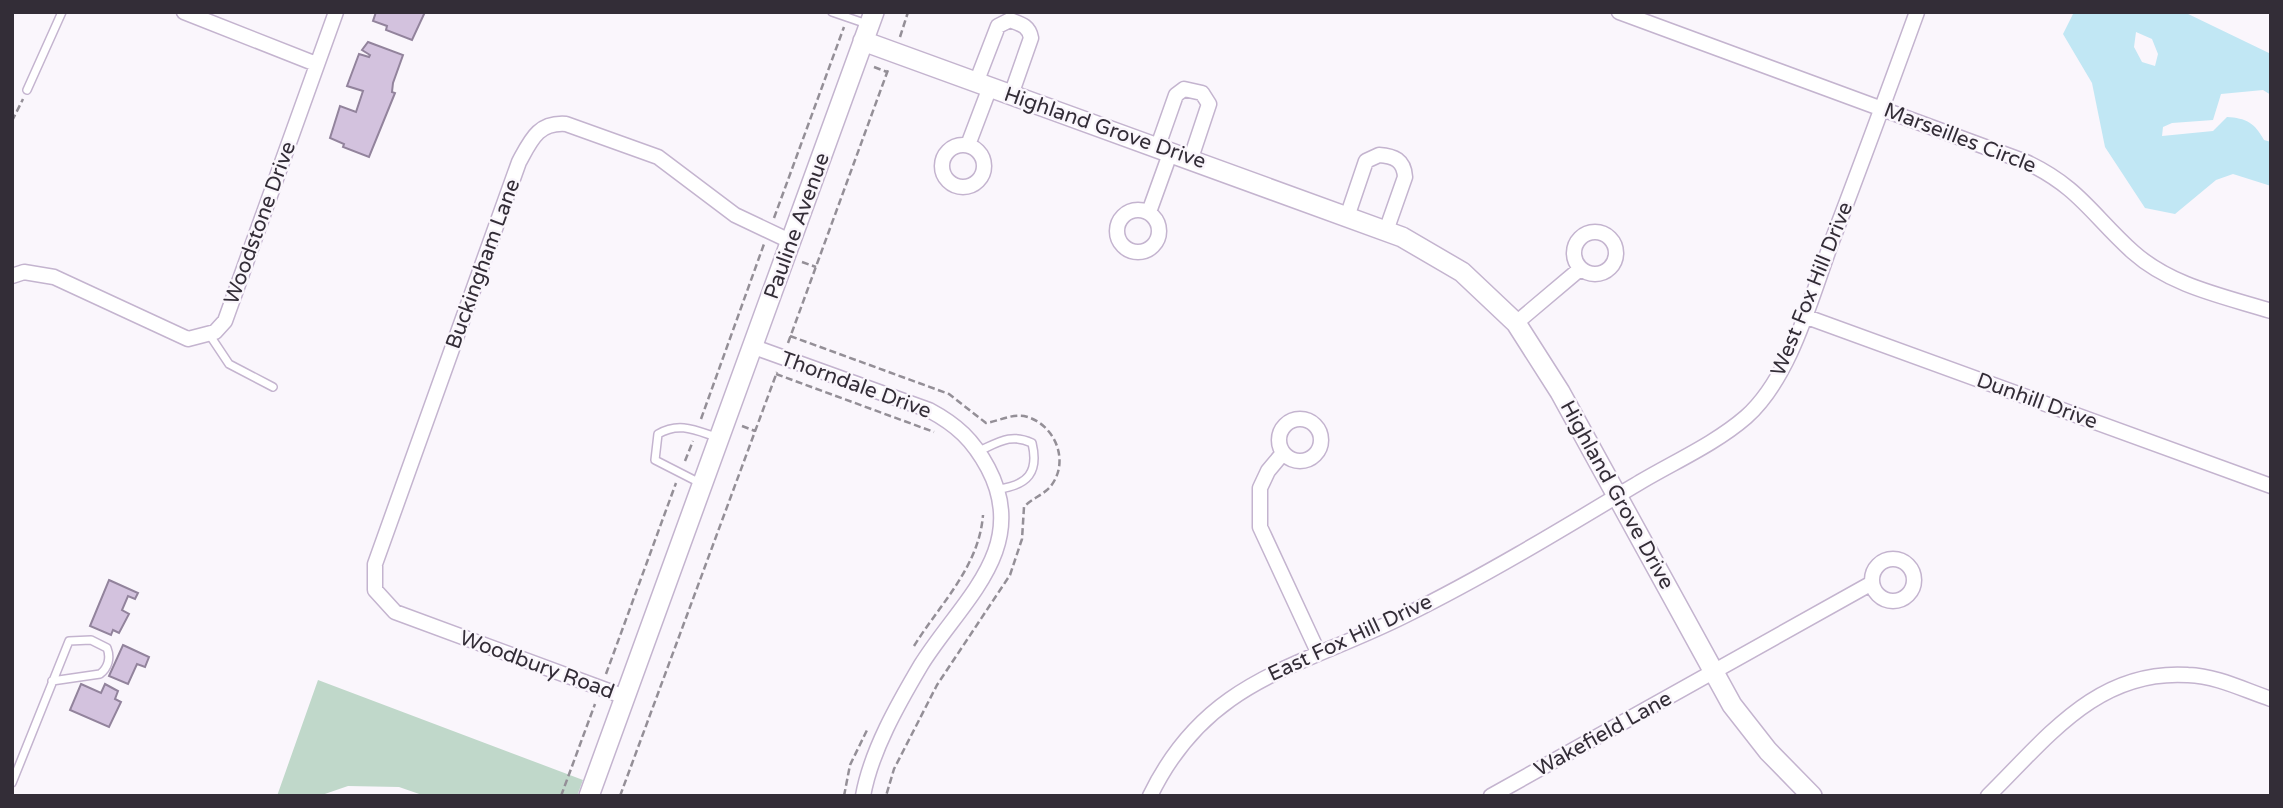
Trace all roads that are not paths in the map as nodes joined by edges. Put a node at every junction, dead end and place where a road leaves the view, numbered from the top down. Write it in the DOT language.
graph roads {
  1 [pos="62,12"];
  2 [pos="184,12"];
  3 [pos="336,12"];
  4 [pos="832,12"];
  5 [pos="1619,12"];
  6 [pos="1917,12"];
  7 [pos="869,26"];
  8 [pos="316,64"];
  9 [pos="983,85"];
  10 [pos="27,90"];
  11 [pos="1011,95"];
  12 [pos="1882,108"];
  13 [pos="968,145"];
  14 [pos="1165,148"];
  15 [pos="1191,158"];
  16 [pos="1149,212"];
  17 [pos="1347,217"];
  18 [pos="1386,231"];
  19 [pos="792,242"];
  20 [pos="1580,269"];
  21 [pos="12,276"];
  22 [pos="2271,311"];
  23 [pos="1804,316"];
  24 [pos="1516,323"];
  25 [pos="209,334"];
  26 [pos="754,347"];
  27 [pos="273,387"];
  28 [pos="720,439"];
  29 [pos="979,451"];
  30 [pos="1283,453"];
  31 [pos="703,484"];
  32 [pos="2271,486"];
  33 [pos="999,489"];
  34 [pos="1618,496"];
  35 [pos="1872,583"];
  36 [pos="450,632"];
  37 [pos="1318,652"];
  38 [pos="1715,672"];
  39 [pos="52,681"];
  40 [pos="625,697"];
  41 [pos="2271,699"];
  42 [pos="12,783"];
  43 [pos="589,796"];
  44 [pos="863,796"];
  45 [pos="1150,796"];
  46 [pos="1491,796"];
  47 [pos="1812,796"];
  48 [pos="1988,796"];
  1 -- 10 [label="lane"];
  2 -- 8 [label="street"];
  3 -- 8 [label="street, Woodstone Drive"];
  4 -- 7 [label="lane"];
  5 -- 12 [label="street, Marseilles Circle"];
  6 -- 12 [label="street, West Fox Hill Drive"];
  7 -- 9 [label="street, Highland Grove Drive"];
  7 -- 19 [label="street, Pauline Avenue"];
  8 -- 25 [label="street, Woodstone Drive"];
  9 -- 11 [label="street, Highland Grove Drive"];
  9 -- 11 [label="street"];
  9 -- 13 [label="street"];
  11 -- 14 [label="street, Highland Grove Drive"];
  12 -- 22 [label="street, Marseilles Circle"];
  12 -- 23 [label="street, West Fox Hill Drive"];
  14 -- 15 [label="street, Highland Grove Drive"];
  14 -- 15 [label="street"];
  14 -- 16 [label="street"];
  15 -- 17 [label="street, Highland Grove Drive"];
  17 -- 18 [label="street, Highland Grove Drive"];
  17 -- 18 [label="street"];
  18 -- 24 [label="street, Highland Grove Drive"];
  19 -- 26 [label="street, Pauline Avenue"];
  19 -- 36 [label="street, Buckingham Lane"];
  20 -- 24 [label="street"];
  21 -- 25 [label="street"];
  23 -- 32 [label="street, Dunhill Drive"];
  23 -- 34 [label="street, West Fox Hill Drive"];
  24 -- 34 [label="street, Highland Grove Drive"];
  25 -- 27 [label="lane"];
  26 -- 28 [label="street, Pauline Avenue"];
  26 -- 29 [label="street, Thorndale Drive"];
  28 -- 31 [label="street, Pauline Avenue"];
  28 -- 31 [label="lane"];
  29 -- 33 [label="street, Thorndale Drive"];
  29 -- 33 [label="lane"];
  30 -- 37 [label="street"];
  31 -- 40 [label="street, Pauline Avenue"];
  33 -- 44 [label="street, Thorndale Drive"];
  34 -- 37 [label="street, East Fox Hill Drive"];
  34 -- 38 [label="street, Highland Grove Drive"];
  35 -- 38 [label="street, Wakefield Lane"];
  36 -- 40 [label="street, Woodbury Road"];
  37 -- 45 [label="street, East Fox Hill Drive"];
  38 -- 46 [label="street, Wakefield Lane"];
  38 -- 47 [label="street, Highland Grove Drive"];
  39 -- 39 [label="lane"];
  39 -- 42 [label="lane"];
  40 -- 43 [label="street, Pauline Avenue"];
  41 -- 48 [label="street"];
}
